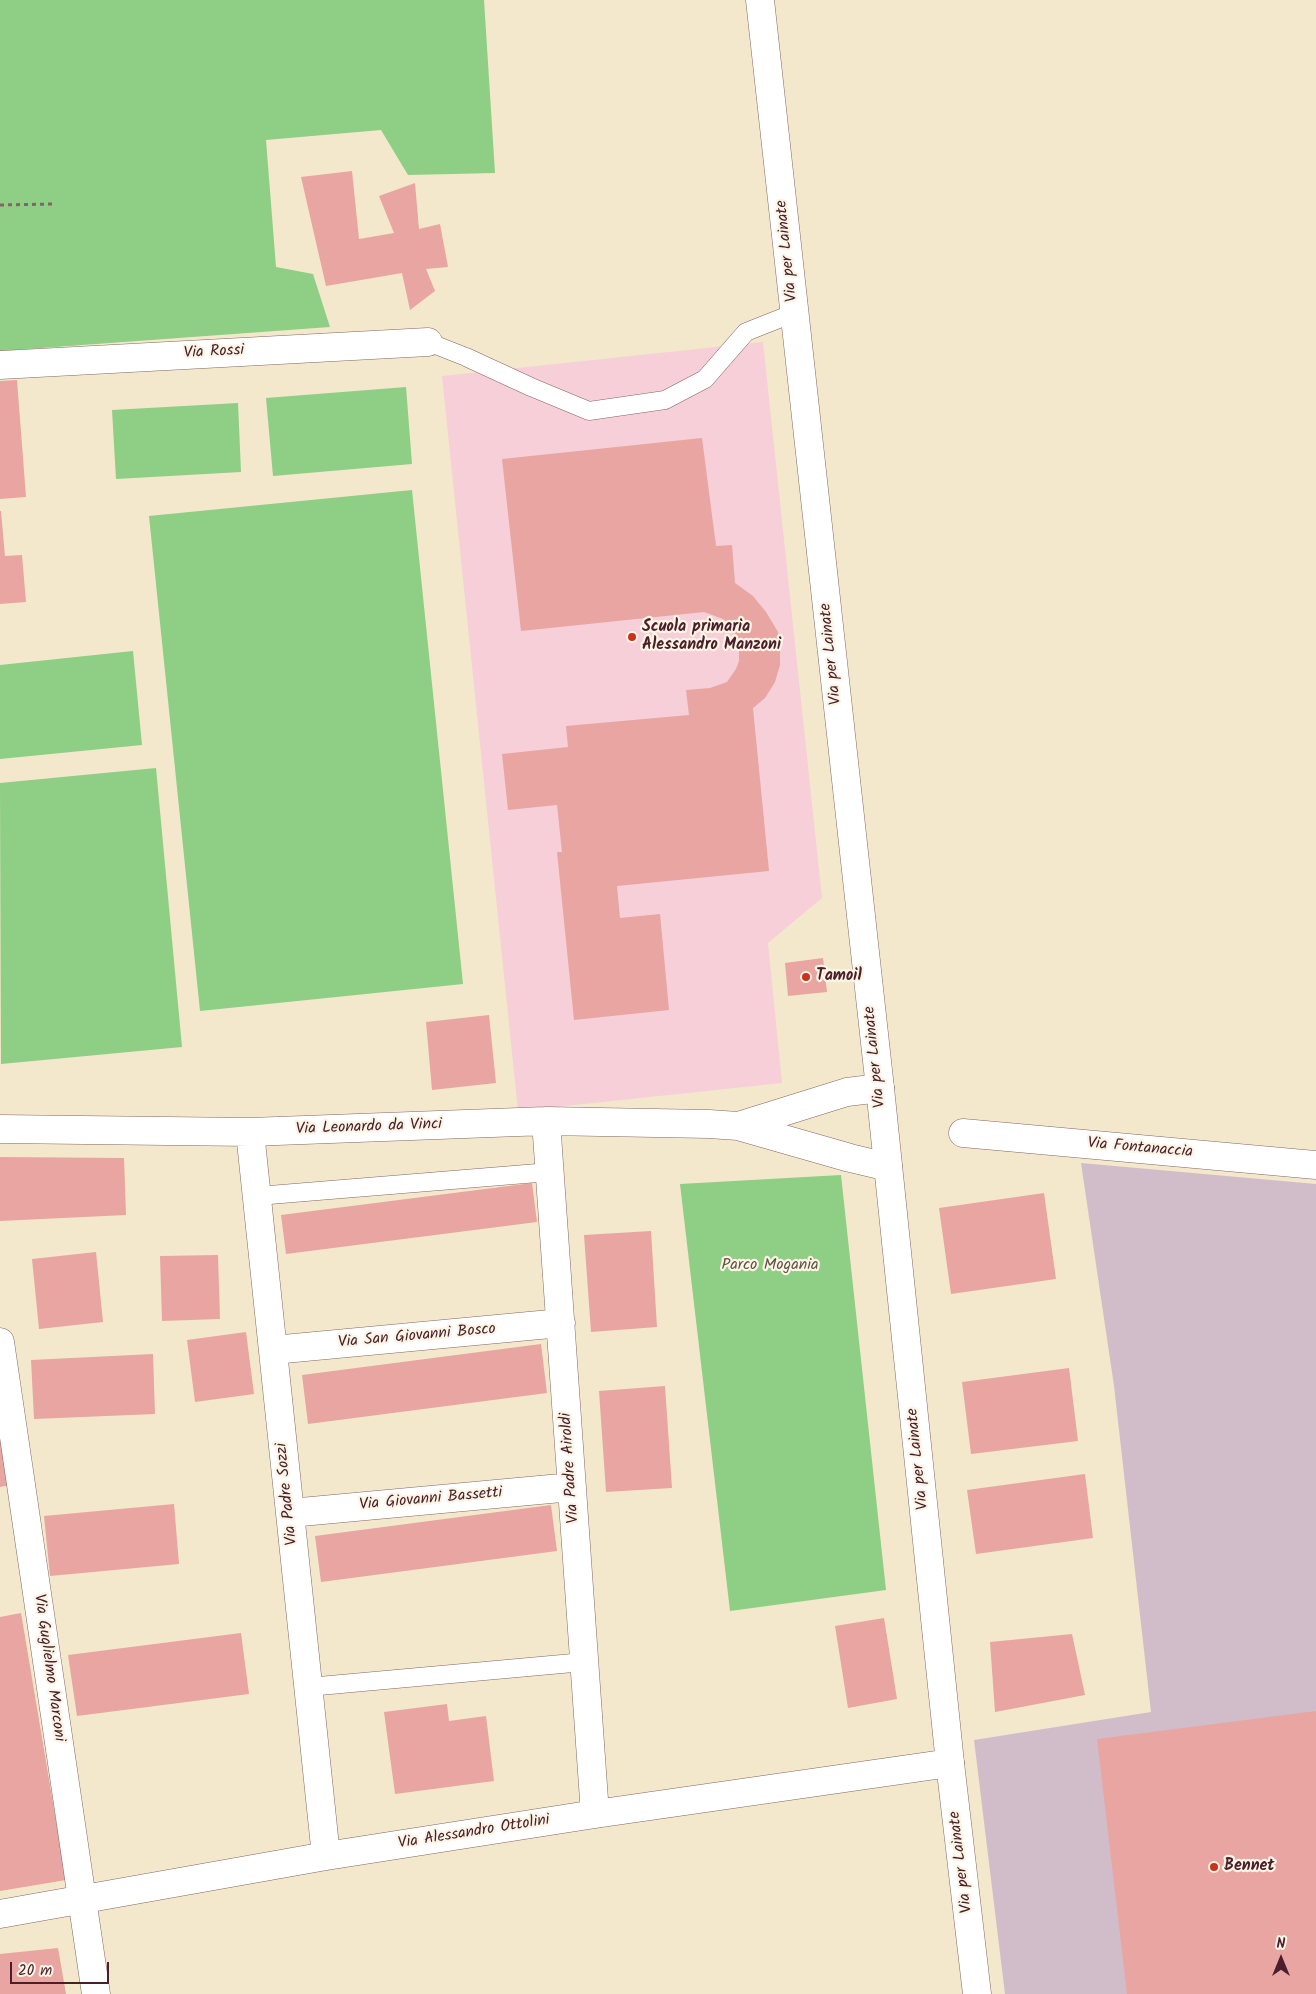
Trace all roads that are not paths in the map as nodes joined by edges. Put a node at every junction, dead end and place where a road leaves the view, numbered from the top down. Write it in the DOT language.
graph roads {
  1 [pos="760,0"];
  2 [pos="794,313"];
  3 [pos="428,342"];
  4 [pos="0,364"];
  5 [pos="880,1088"];
  6 [pos="546,1121"];
  7 [pos="738,1126"];
  8 [pos="0,1129"];
  9 [pos="250,1132"];
  10 [pos="963,1133"];
  11 [pos="1316,1165"];
  12 [pos="888,1167"];
  13 [pos="550,1172"];
  14 [pos="257,1196"];
  15 [pos="561,1323"];
  16 [pos="0,1342"];
  17 [pos="273,1350"];
  18 [pos="572,1486"];
  19 [pos="290,1513"];
  20 [pos="584,1662"];
  21 [pos="308,1687"];
  22 [pos="950,1763"];
  23 [pos="595,1814"];
  24 [pos="326,1856"];
  25 [pos="83,1898"];
  26 [pos="0,1914"];
  27 [pos="96,1994"];
  28 [pos="977,1994"];
  1 -- 2 [label="street, Via per Lainate"];
  2 -- 3 [label="lane"];
  2 -- 5 [label="street, Via per Lainate"];
  3 -- 4 [label="street, Via Rossi"];
  5 -- 7 [label="street"];
  5 -- 12 [label="street, Via per Lainate"];
  6 -- 7 [label="street, Via Leonardo da Vinci"];
  6 -- 9 [label="street, Via Leonardo da Vinci"];
  6 -- 13 [label="street, Via Padre Airoldi"];
  7 -- 12 [label="street"];
  8 -- 9 [label="street, Via Leonardo da Vinci"];
  9 -- 14 [label="street, Via Padre Sozzi"];
  10 -- 11 [label="street, Via Fontanaccia"];
  12 -- 22 [label="street, Via per Lainate"];
  13 -- 14 [label="lane"];
  13 -- 15 [label="street, Via Padre Airoldi"];
  14 -- 17 [label="street, Via Padre Sozzi"];
  15 -- 17 [label="street, Via San Giovanni Bosco"];
  15 -- 18 [label="street, Via Padre Airoldi"];
  16 -- 25 [label="street, Via Guglielmo Marconi"];
  17 -- 19 [label="street, Via Padre Sozzi"];
  18 -- 19 [label="street, Via Giovanni Bassetti"];
  18 -- 20 [label="street, Via Padre Airoldi"];
  19 -- 21 [label="street, Via Padre Sozzi"];
  20 -- 21 [label="lane"];
  20 -- 23 [label="street, Via Padre Airoldi"];
  21 -- 24 [label="street, Via Padre Sozzi"];
  22 -- 23 [label="street, Via Alessandro Ottolini"];
  22 -- 28 [label="street, Via per Lainate"];
  23 -- 24 [label="street, Via Alessandro Ottolini"];
  24 -- 25 [label="street, Via Alessandro Ottolini"];
  25 -- 26 [label="street, Via Alessandro Ottolini"];
  25 -- 27 [label="street, Via Guglielmo Marconi"];
}
